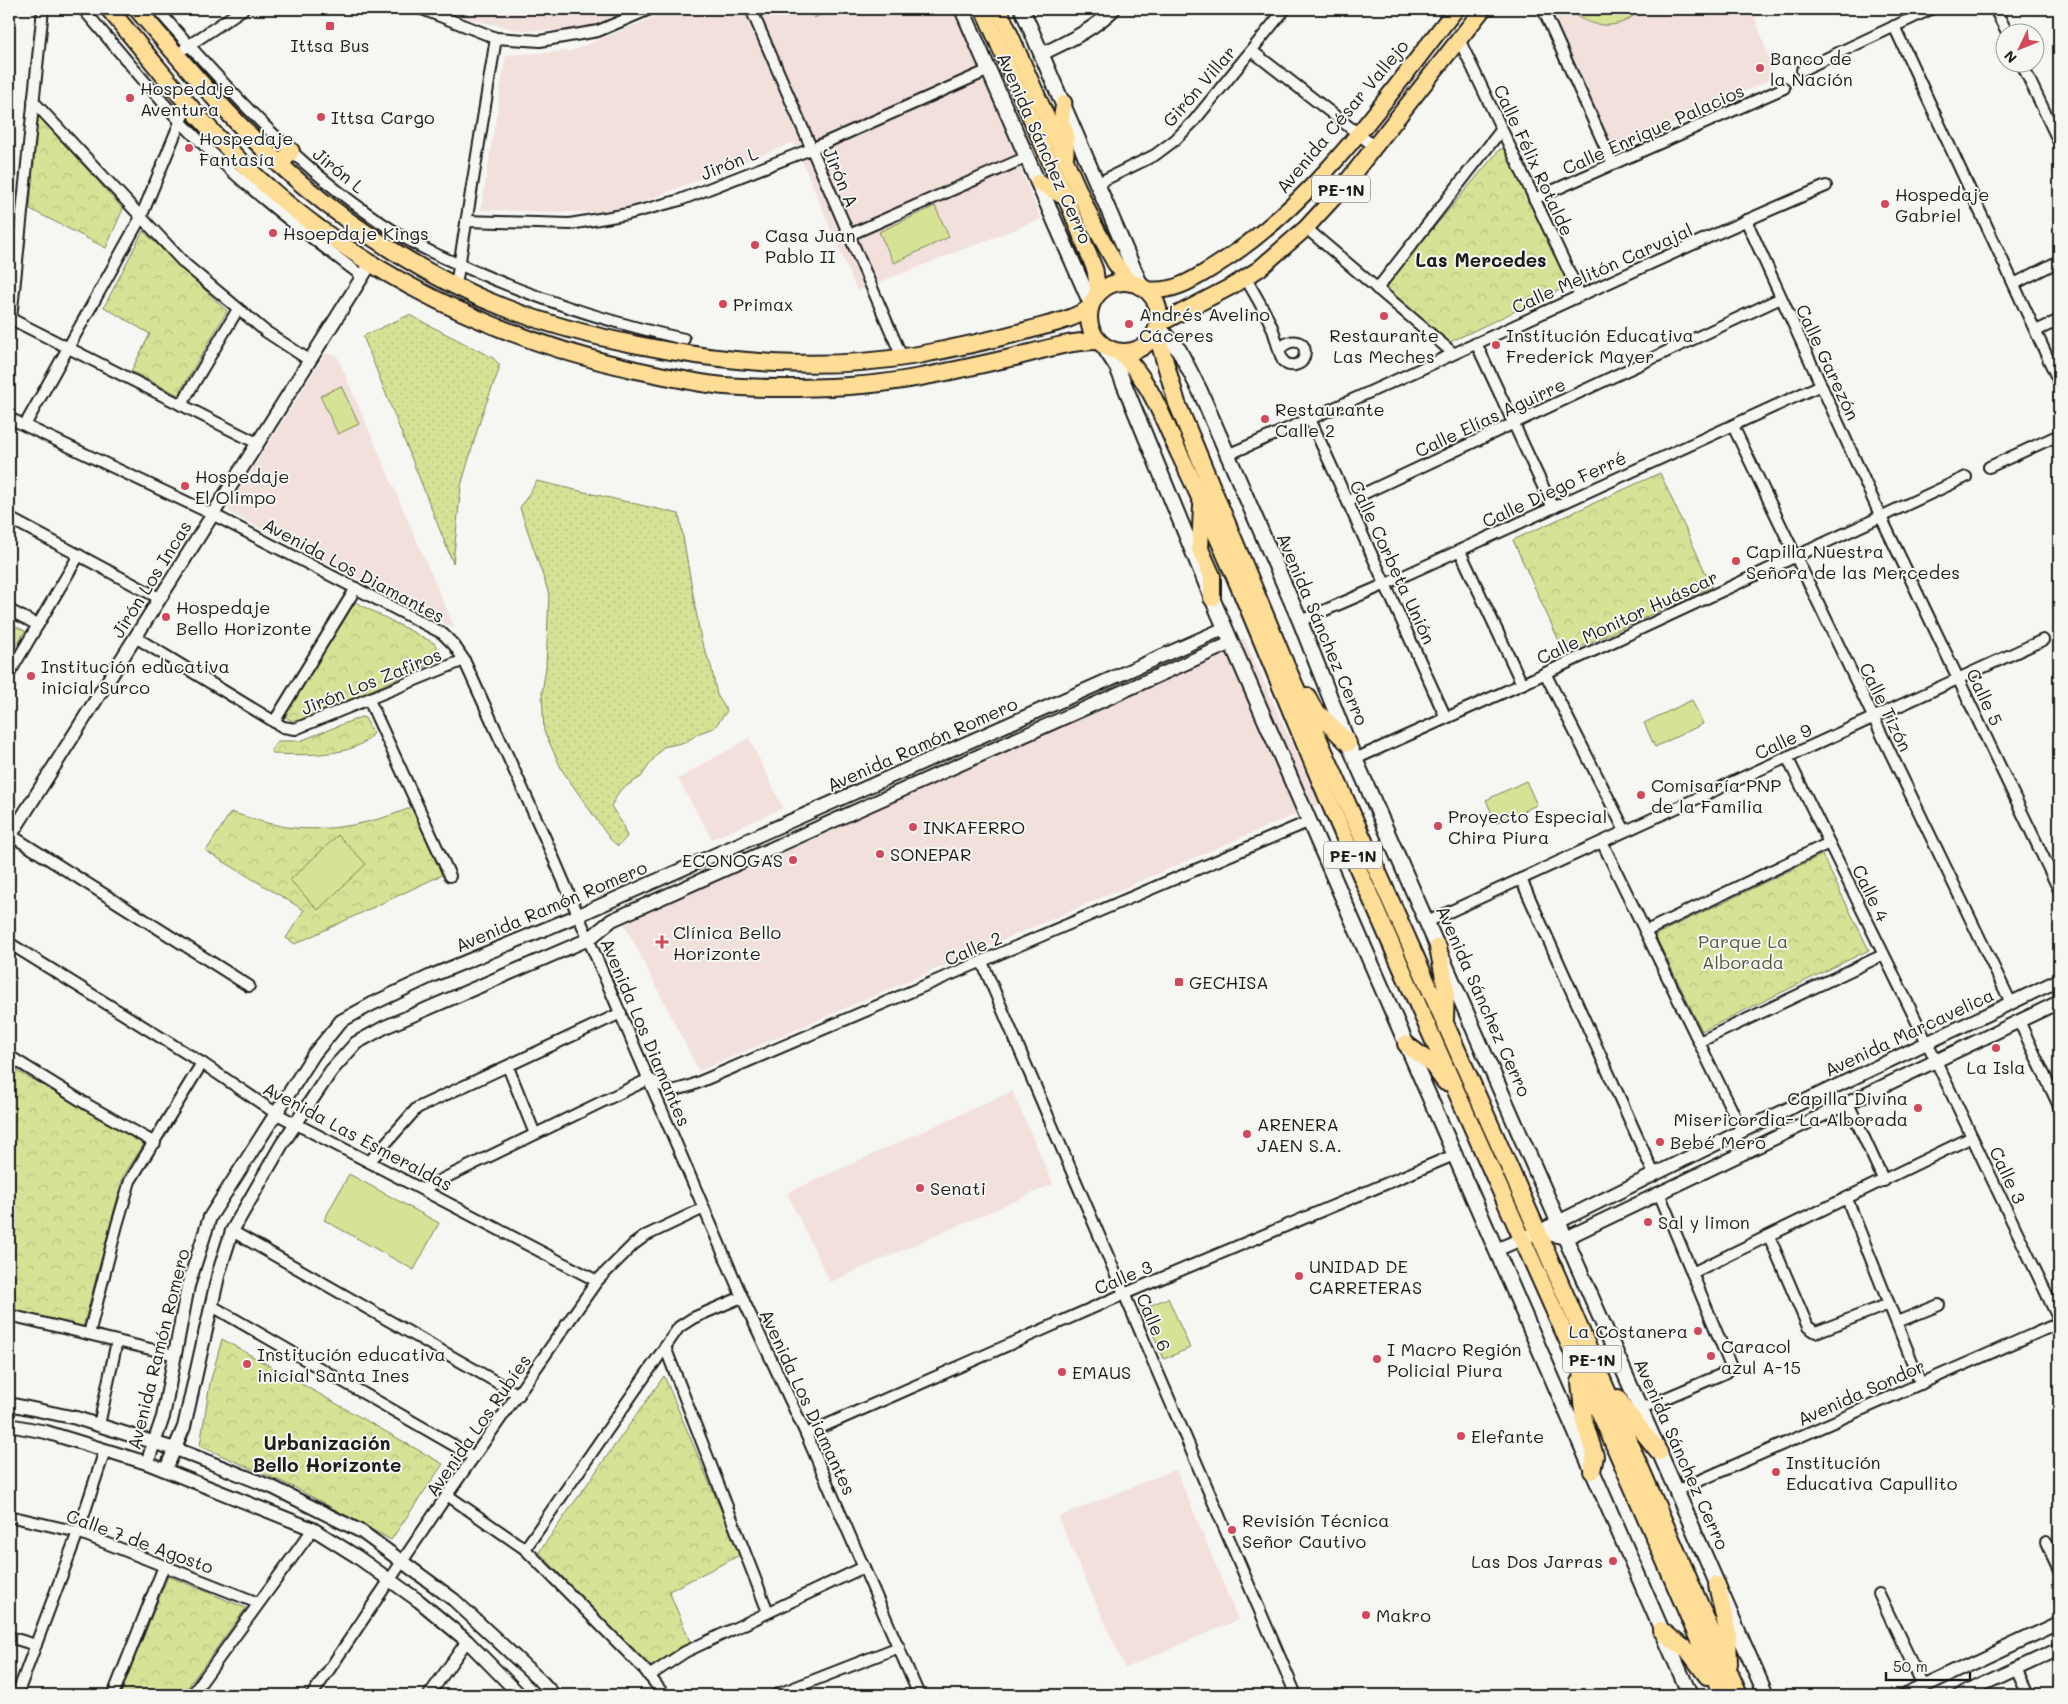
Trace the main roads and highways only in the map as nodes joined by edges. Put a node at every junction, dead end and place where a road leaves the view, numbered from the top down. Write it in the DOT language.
graph roads {
  1 [pos="109,9"];
  2 [pos="137,9"];
  3 [pos="962,9"];
  4 [pos="982,9"];
  5 [pos="999,9"];
  6 [pos="1022,9"];
  7 [pos="1456,9"];
  8 [pos="1483,9"];
  9 [pos="1064,103"];
  10 [pos="291,151"];
  11 [pos="1066,161"];
  12 [pos="280,166"];
  13 [pos="1038,182"];
  14 [pos="307,188"];
  15 [pos="1066,198"];
  16 [pos="293,208"];
  17 [pos="456,285"];
  18 [pos="1139,286"];
  19 [pos="1093,301"];
  20 [pos="448,306"];
  21 [pos="1158,328"];
  22 [pos="992,340"];
  23 [pos="682,346"];
  24 [pos="1107,347"];
  25 [pos="996,361"];
  26 [pos="680,380"];
  27 [pos="1202,503"];
  28 [pos="1212,598"];
  29 [pos="1287,668"];
  30 [pos="1348,743"];
  31 [pos="1438,947"];
  32 [pos="1445,1024"];
  33 [pos="1406,1044"];
  34 [pos="1464,1109"];
  35 [pos="1530,1235"];
  36 [pos="1578,1365"];
  37 [pos="1600,1377"];
  38 [pos="1659,1452"];
  39 [pos="1592,1471"];
  40 [pos="1717,1585"];
  41 [pos="1661,1630"];
  42 [pos="1730,1674"];
  43 [pos="1690,1695"];
  44 [pos="1721,1695"];
  45 [pos="1739,1695"];
  46 [pos="1766,1695"];
  1 -- 16 [label="highway"];
  2 -- 12 [label="highway"];
  3 -- 13 [label="main road, Avenida Sánchez Cerro"];
  4 -- 15 [label="main road, Avenida Sánchez Cerro"];
  5 -- 11 [label="main road, Avenida Sánchez Cerro"];
  6 -- 9 [label="main road, Avenida Sánchez Cerro"];
  7 -- 18 [label="main road, Avenida César Vallejo / PE-1N"];
  8 -- 21 [label="main road, PE-1N"];
  9 -- 11 [label="main road"];
  9 -- 18 [label="main road, Avenida Sánchez Cerro"];
  10 -- 12 [label="highway"];
  11 -- 18 [label="main road, Avenida Sánchez Cerro"];
  12 -- 14 [label="highway"];
  13 -- 15 [label="main road"];
  13 -- 19 [label="main road, Avenida Sánchez Cerro"];
  14 -- 16 [label="highway"];
  14 -- 17 [label="highway"];
  15 -- 19 [label="main road, Avenida Sánchez Cerro"];
  16 -- 20 [label="highway"];
  17 -- 20 [label="highway"];
  17 -- 23 [label="highway"];
  18 -- 19 [label="highway, PE-1N"];
  18 -- 21 [label="highway, PE-1N"];
  19 -- 22 [label="highway"];
  19 -- 24 [label="highway, PE-1N"];
  20 -- 26 [label="highway"];
  21 -- 24 [label="highway, PE-1N"];
  21 -- 29 [label="highway, PE-1N"];
  21 -- 30 [label="main road, Avenida Sánchez Cerro"];
  22 -- 23 [label="highway"];
  22 -- 25 [label="highway"];
  23 -- 26 [label="highway"];
  24 -- 25 [label="highway"];
  24 -- 27 [label="highway, PE-1N"];
  24 -- 28 [label="main road"];
  25 -- 26 [label="highway"];
  27 -- 28 [label="highway"];
  27 -- 34 [label="highway, PE-1N"];
  28 -- 33 [label="main road"];
  29 -- 30 [label="highway"];
  29 -- 32 [label="highway, PE-1N"];
  30 -- 31 [label="main road, Avenida Sánchez Cerro"];
  31 -- 32 [label="highway"];
  31 -- 38 [label="main road, Avenida Sánchez Cerro"];
  32 -- 35 [label="highway, PE-1N"];
  33 -- 34 [label="highway"];
  33 -- 39 [label="main road"];
  34 -- 35 [label="highway, PE-1N"];
  35 -- 36 [label="highway, PE-1N"];
  35 -- 37 [label="highway, PE-1N"];
  36 -- 39 [label="highway"];
  36 -- 44 [label="highway, PE-1N"];
  37 -- 38 [label="highway"];
  37 -- 42 [label="highway, PE-1N"];
  38 -- 40 [label="main road, Avenida Sánchez Cerro"];
  39 -- 41 [label="main road"];
  40 -- 42 [label="highway"];
  40 -- 46 [label="main road, Avenida Sánchez Cerro"];
  41 -- 43 [label="main road"];
  41 -- 44 [label="highway"];
  42 -- 45 [label="highway, PE-1N"];
}
